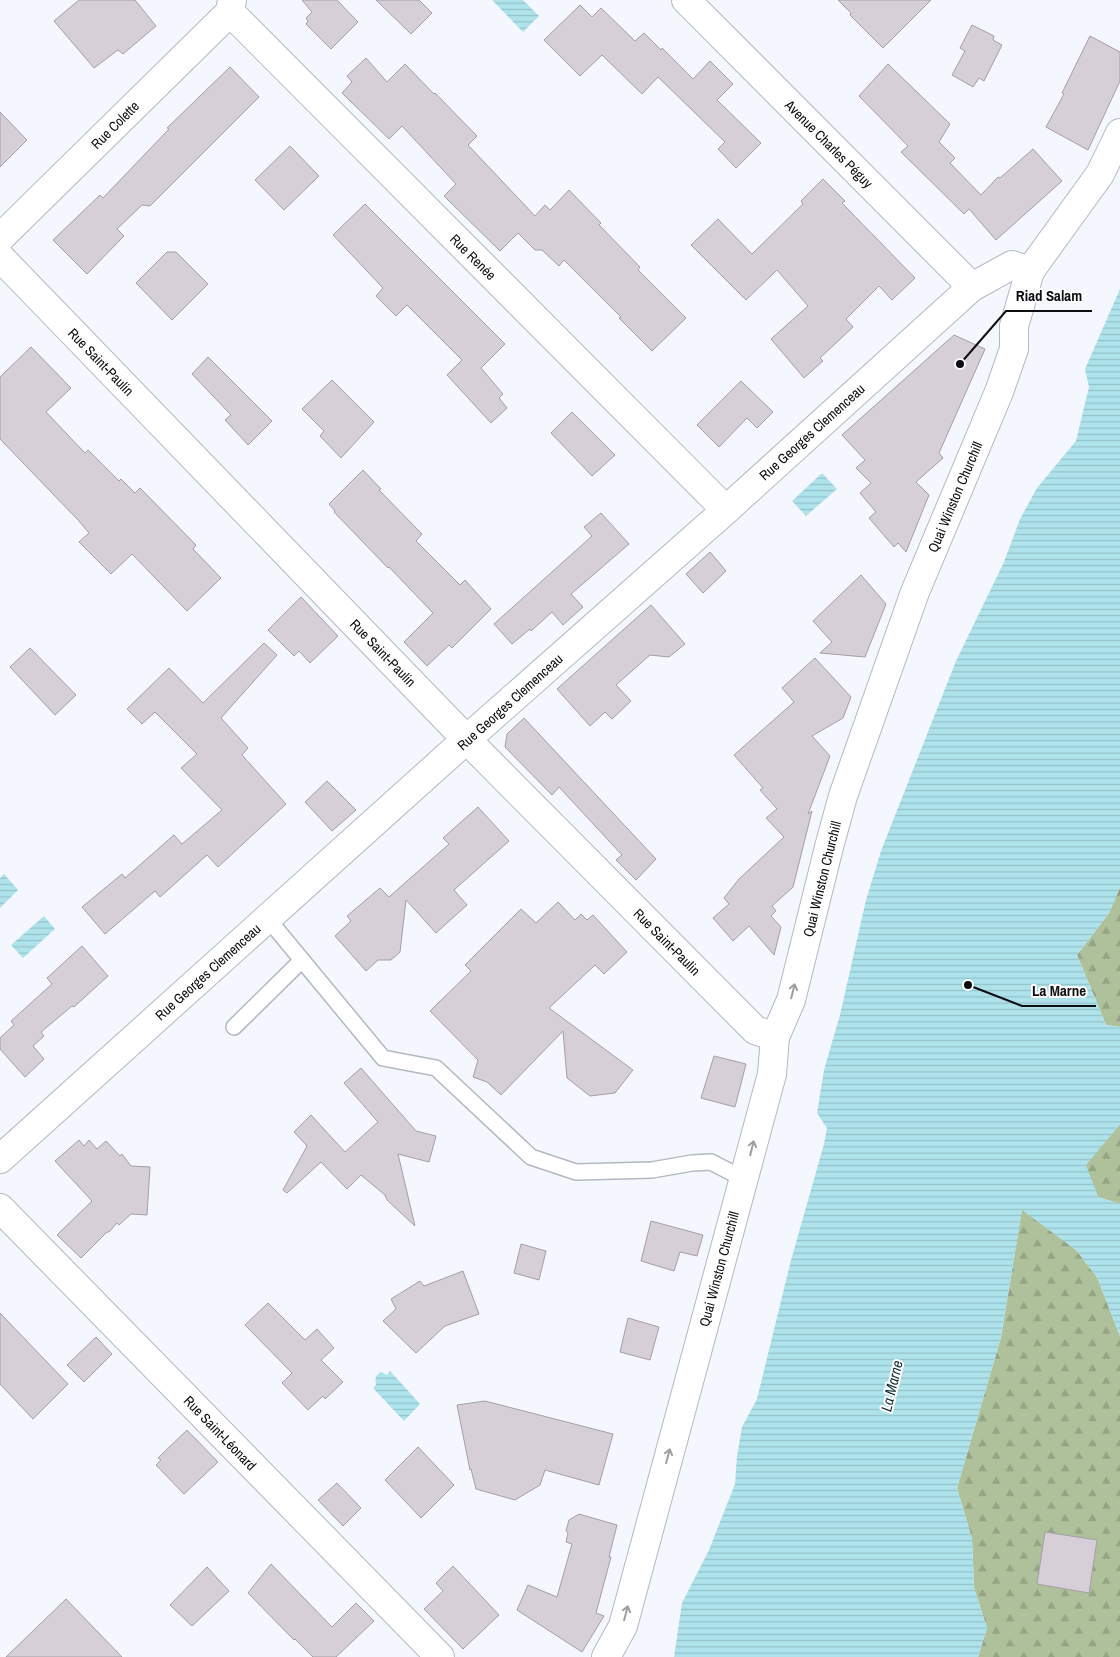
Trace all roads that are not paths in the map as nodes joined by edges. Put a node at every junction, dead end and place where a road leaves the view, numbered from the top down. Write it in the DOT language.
graph roads {
  1 [pos="686,0"];
  2 [pos="231,6"];
  3 [pos="1120,133"];
  4 [pos="0,238"];
  5 [pos="0,257"];
  6 [pos="1030,271"];
  7 [pos="972,287"];
  8 [pos="726,510"];
  9 [pos="467,740"];
  10 [pos="268,919"];
  11 [pos="302,960"];
  12 [pos="234,1027"];
  13 [pos="775,1037"];
  14 [pos="0,1159"];
  15 [pos="744,1179"];
  16 [pos="0,1208"];
  17 [pos="440,1657"];
  18 [pos="606,1657"];
  1 -- 7 [label="street, Avenue Charles Péguy"];
  2 -- 4 [label="street, Rue Colette"];
  2 -- 8 [label="street, Rue Renée"];
  3 -- 6 [label="street, Quai Winston Churchill"];
  5 -- 9 [label="street, Rue Saint-Paulin"];
  6 -- 7 [label="street, Rue Georges Clemenceau"];
  13 -- 6 [label="street, Quai Winston Churchill, one-way"];
  7 -- 8 [label="street, Rue Georges Clemenceau"];
  8 -- 9 [label="street, Rue Georges Clemenceau"];
  9 -- 10 [label="street, Rue Georges Clemenceau"];
  9 -- 13 [label="street, Rue Saint-Paulin"];
  10 -- 11 [label="lane"];
  10 -- 14 [label="street, Rue Georges Clemenceau"];
  11 -- 12 [label="lane"];
  11 -- 15 [label="lane"];
  15 -- 13 [label="street, Quai Winston Churchill, one-way"];
  18 -- 15 [label="street, Quai Winston Churchill, one-way"];
  16 -- 17 [label="street, Rue Saint-Léonard"];
}
